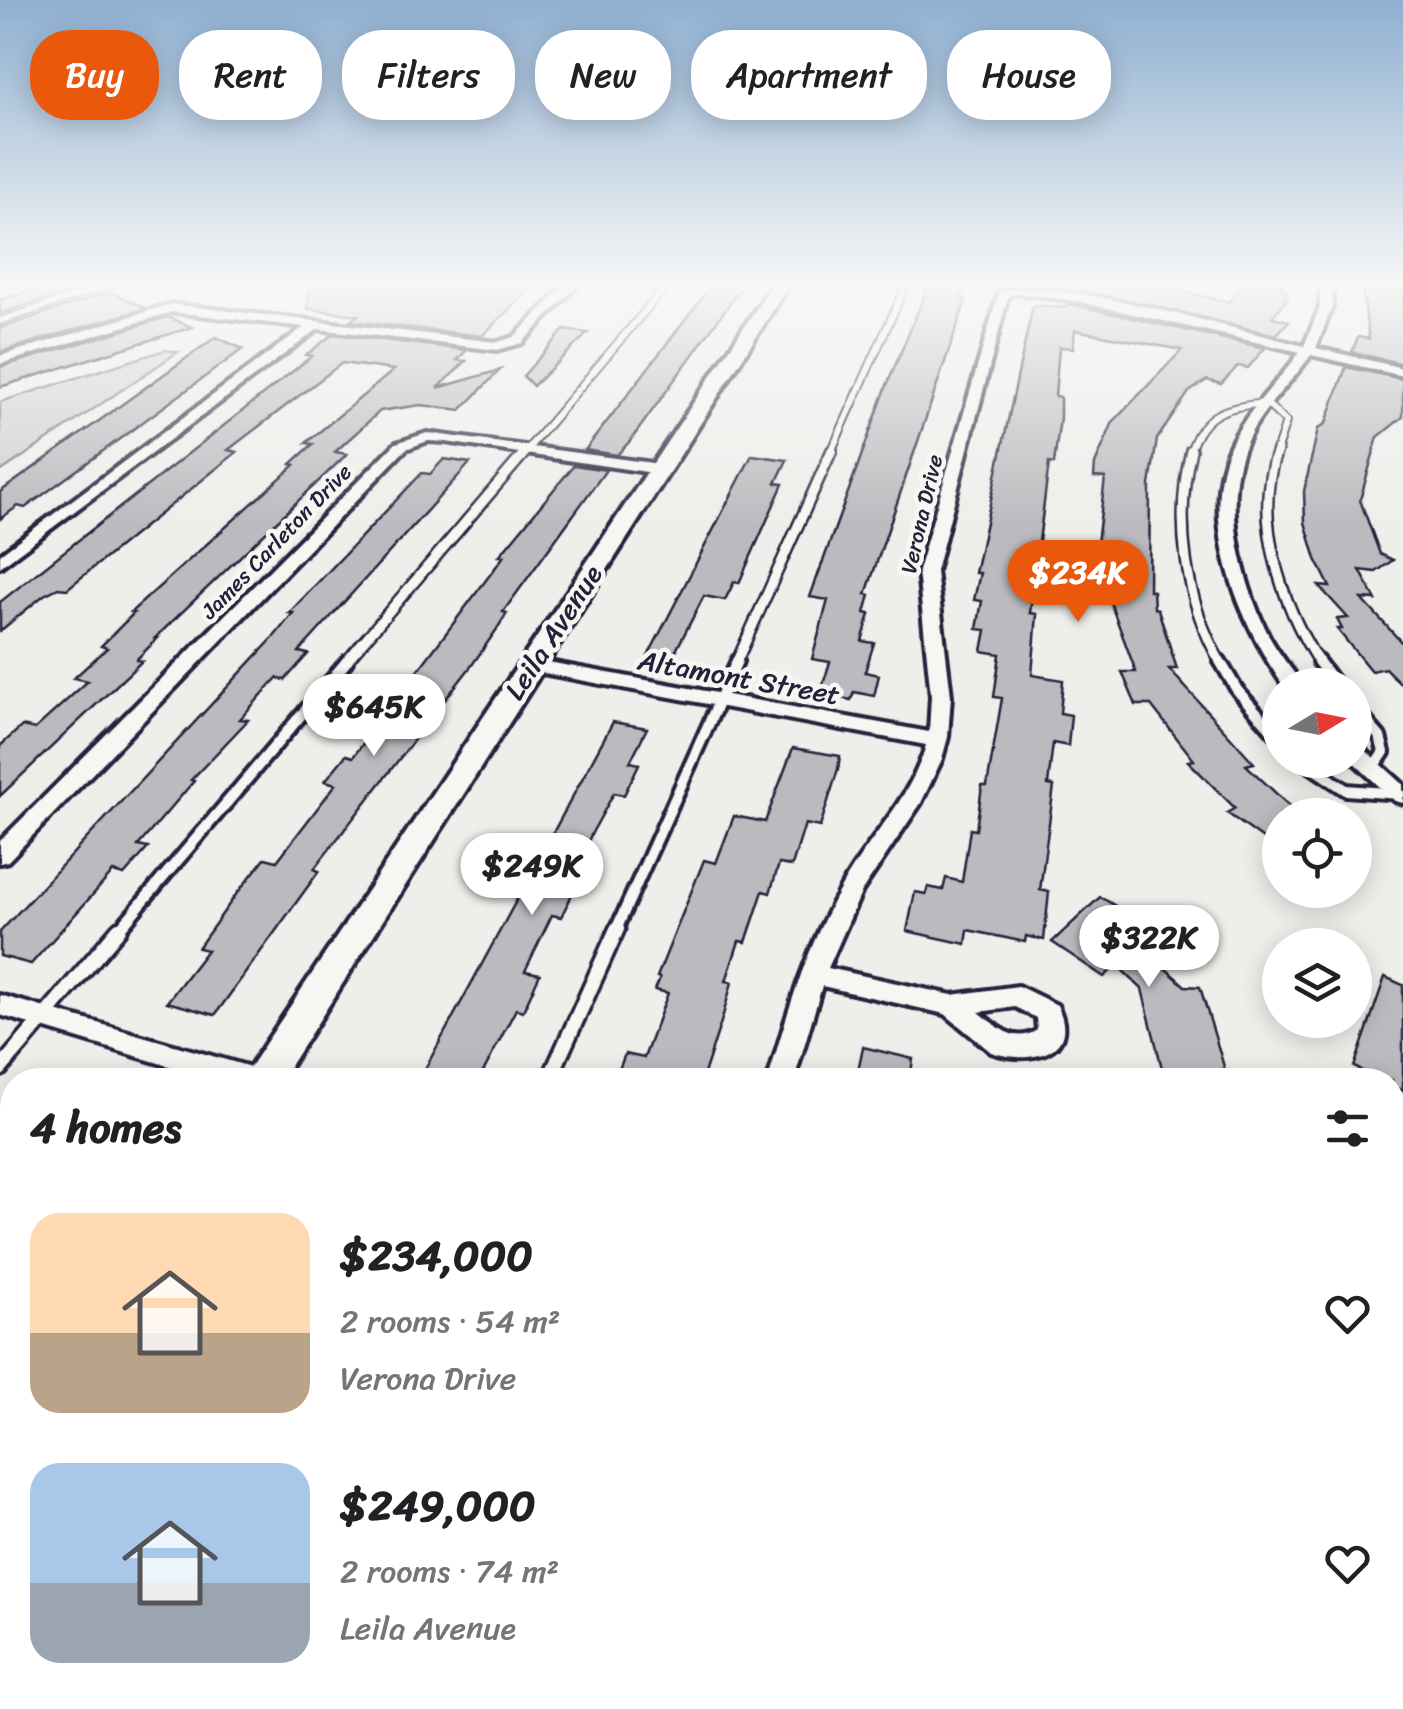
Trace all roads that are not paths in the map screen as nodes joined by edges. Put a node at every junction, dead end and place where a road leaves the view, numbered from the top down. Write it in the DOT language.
graph roads {
  1 [pos="262,365"];
  2 [pos="600,365"];
  3 [pos="729,365"];
  4 [pos="870,365"];
  5 [pos="984,365"];
  6 [pos="1294,365"];
  7 [pos="1367,365"];
  8 [pos="1403,372"];
  9 [pos="1266,403"];
  10 [pos="528,450"];
  11 [pos="660,470"];
  12 [pos="0,562"];
  13 [pos="532,665"];
  14 [pos="1281,668"];
  15 [pos="1323,668"];
  16 [pos="718,702"];
  17 [pos="1262,718"];
  18 [pos="1372,728"];
  19 [pos="937,740"];
  20 [pos="1372,770"];
  21 [pos="1325,778"];
  22 [pos="1402,795"];
  23 [pos="0,855"];
  24 [pos="811,974"];
  25 [pos="0,1005"];
  26 [pos="952,1005"];
  27 [pos="44,1018"];
  28 [pos="1,1068"];
  29 [pos="216,1068"];
  30 [pos="265,1068"];
  31 [pos="554,1068"];
  32 [pos="784,1068"];
  1 -- 12 [label="street"];
  2 -- 10 [label="lane"];
  3 -- 11 [label="street, Leila Avenue"];
  4 -- 16 [label="lane"];
  5 -- 19 [label="street, Verona Drive"];
  6 -- 9 [label="street"];
  7 -- 8 [label="street"];
  9 -- 14 [label="street"];
  9 -- 15 [label="lane"];
  9 -- 17 [label="lane"];
  10 -- 11 [label="street, James Carleton Drive"];
  10 -- 23 [label="street, James Carleton Drive"];
  10 -- 27 [label="lane"];
  11 -- 13 [label="street, Leila Avenue"];
  13 -- 16 [label="street, Altamont Street"];
  13 -- 30 [label="street, Leila Avenue"];
  16 -- 19 [label="street, Altamont Street"];
  16 -- 31 [label="lane"];
  18 -- 20 [label="lane"];
  19 -- 24 [label="street, Verona Drive"];
  20 -- 22 [label="street"];
  21 -- 22 [label="lane"];
  24 -- 26 [label="street"];
  24 -- 32 [label="street, Verona Drive"];
  25 -- 27 [label="street"];
  27 -- 28 [label="lane"];
  27 -- 29 [label="street"];
}
